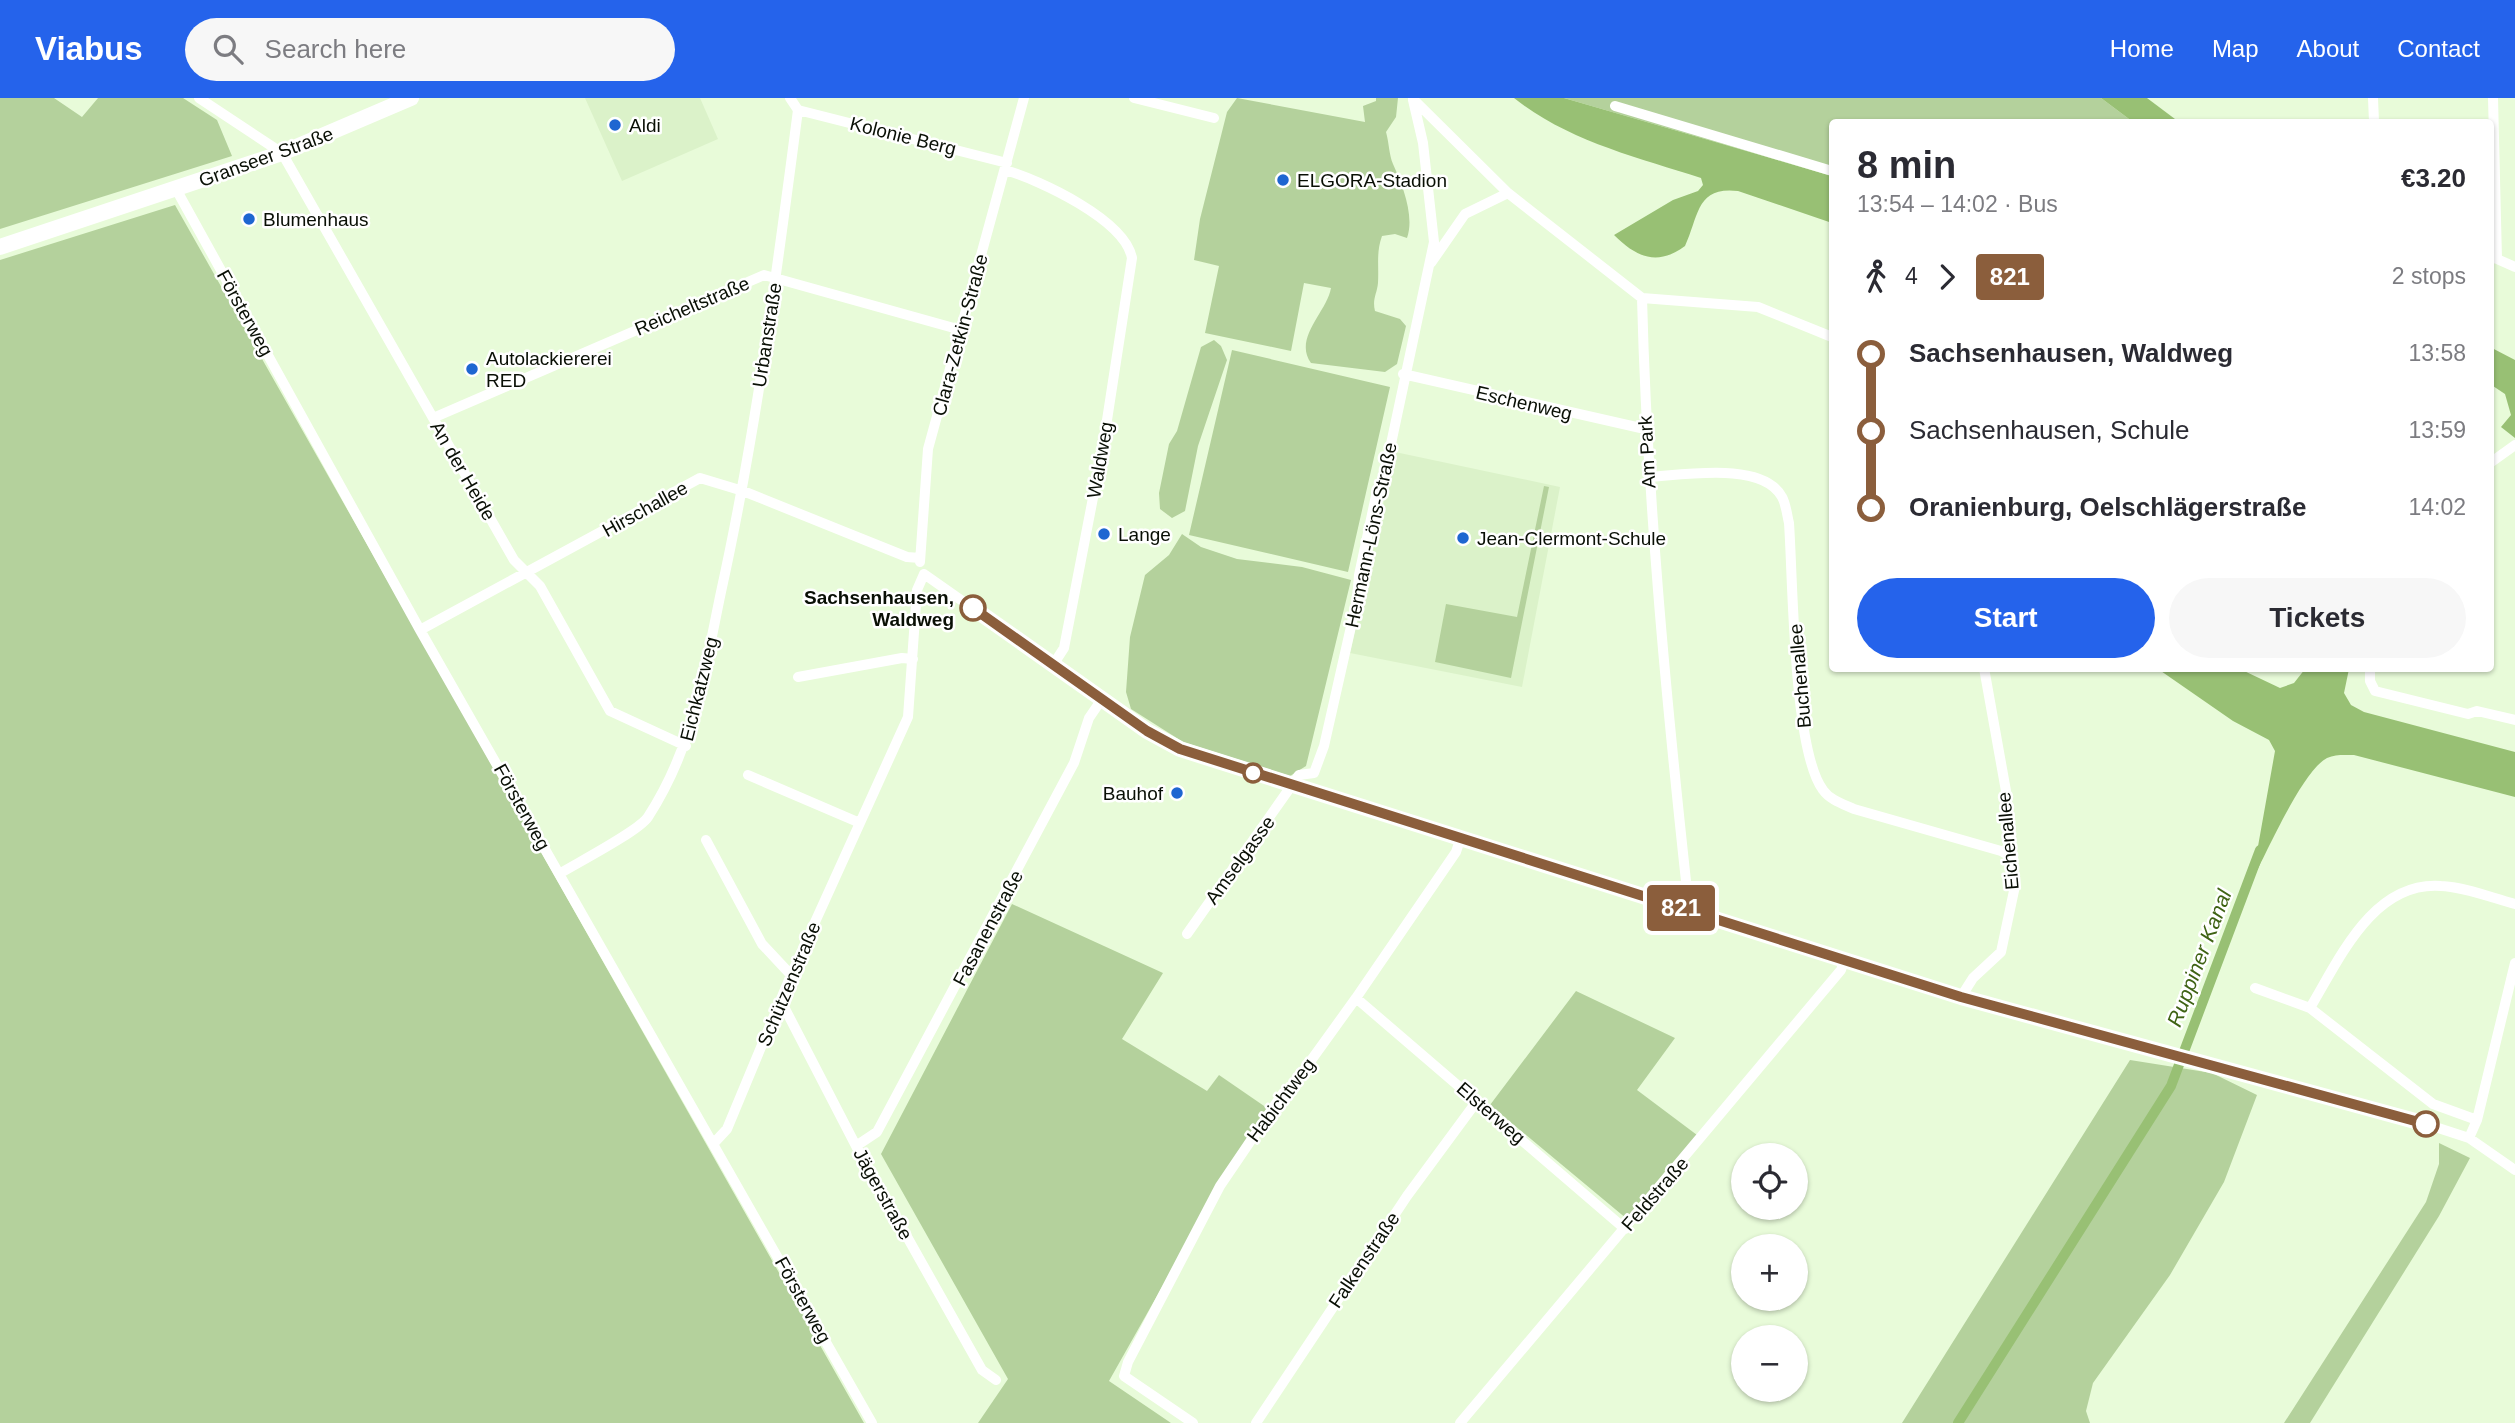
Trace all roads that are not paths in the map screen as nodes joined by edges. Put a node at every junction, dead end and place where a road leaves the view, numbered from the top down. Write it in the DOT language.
graph roads {
  1 [pos="199,98"];
  2 [pos="411,98"];
  3 [pos="789,98"];
  4 [pos="1024,98"];
  5 [pos="1134,98"];
  6 [pos="2373,98"];
  7 [pos="2493,98"];
  8 [pos="1413,99"];
  9 [pos="1615,106"];
  10 [pos="798,110"];
  11 [pos="1214,118"];
  12 [pos="2374,119"];
  13 [pos="2493,119"];
  14 [pos="282,153"];
  15 [pos="1006,166"];
  16 [pos="1829,170"];
  17 [pos="176,189"];
  18 [pos="1508,193"];
  19 [pos="0,247"];
  20 [pos="1131,253"];
  21 [pos="2494,258"];
  22 [pos="2515,267"];
  23 [pos="1428,268"];
  24 [pos="776,278"];
  25 [pos="1642,298"];
  26 [pos="961,330"];
  27 [pos="1829,336"];
  28 [pos="1403,374"];
  29 [pos="433,418"];
  30 [pos="1645,429"];
  31 [pos="2515,445"];
  32 [pos="2494,460"];
  33 [pos="1648,477"];
  34 [pos="743,491"];
  35 [pos="920,558"];
  36 [pos="527,573"];
  37 [pos="924,574"];
  38 [pos="420,629"];
  39 [pos="913,659"];
  40 [pos="1053,665"];
  41 [pos="1985,672"];
  42 [pos="2370,672"];
  43 [pos="798,677"];
  44 [pos="1102,699"];
  45 [pos="2515,720"];
  46 [pos="686,746"];
  47 [pos="748,775"];
  48 [pos="1292,785"];
  49 [pos="860,823"];
  50 [pos="1461,837"];
  51 [pos="706,840"];
  52 [pos="2013,858"];
  53 [pos="559,874"];
  54 [pos="2515,904"];
  55 [pos="1678,907"];
  56 [pos="1187,934"];
  57 [pos="1844,961"];
  58 [pos="2515,963"];
  59 [pos="791,975"];
  60 [pos="2255,988"];
  61 [pos="1961,997"];
  62 [pos="1356,998"];
  63 [pos="781,1001"];
  64 [pos="2311,1008"];
  65 [pos="1477,1101"];
  66 [pos="2477,1120"];
  67 [pos="2469,1139"];
  68 [pos="714,1143"];
  69 [pos="856,1146"];
  70 [pos="2515,1170"];
  71 [pos="1625,1229"];
  72 [pos="996,1380"];
  73 [pos="872,1423"];
  74 [pos="1193,1423"];
  75 [pos="1256,1423"];
  76 [pos="1460,1423"];
  1 -- 14 [label="street"];
  2 -- 14 [label="main road, Granseer Straße"];
  3 -- 10 [label="street"];
  4 -- 15 [label="street, Clara-Zetkin-Straße"];
  5 -- 11 [label="street"];
  6 -- 12 [label="street"];
  7 -- 13 [label="street"];
  8 -- 18 [label="street"];
  8 -- 23 [label="street, Hermann-Löns-Straße"];
  9 -- 16 [label="street"];
  10 -- 15 [label="street, Kolonie Berg"];
  10 -- 24 [label="street, Urbanstraße"];
  14 -- 17 [label="main road, Granseer Straße"];
  14 -- 29 [label="street, An der Heide"];
  15 -- 20 [label="street, Kolonie Berg"];
  15 -- 26 [label="street, Clara-Zetkin-Straße"];
  17 -- 19 [label="main road, Granseer Straße"];
  17 -- 38 [label="street, Försterweg"];
  18 -- 23 [label="street, Hermann-Löns-Straße"];
  18 -- 25 [label="street"];
  20 -- 40 [label="street, Waldweg"];
  21 -- 22 [label="street"];
  23 -- 28 [label="street, Hermann-Löns-Straße"];
  24 -- 26 [label="street, Reicheltstraße"];
  24 -- 29 [label="street, Reicheltstraße"];
  24 -- 34 [label="street, Urbanstraße"];
  25 -- 27 [label="street"];
  25 -- 30 [label="street, Am Park"];
  26 -- 35 [label="street, Clara-Zetkin-Straße"];
  28 -- 30 [label="street, Eschenweg"];
  28 -- 48 [label="street, Hermann-Löns-Straße"];
  29 -- 36 [label="street, An der Heide"];
  30 -- 33 [label="street, Am Park"];
  31 -- 32 [label="street"];
  33 -- 52 [label="street, Buchenallee"];
  33 -- 55 [label="street, Am Park"];
  34 -- 35 [label="street, Hirschallee"];
  34 -- 36 [label="street, Hirschallee"];
  34 -- 46 [label="street, Eichkatzweg"];
  35 -- 37 [label="street, Clara-Zetkin-Straße"];
  36 -- 38 [label="street, Hirschallee"];
  36 -- 46 [label="street, An der Heide"];
  37 -- 39 [label="street, Schützenstraße"];
  37 -- 40 [label="street"];
  38 -- 53 [label="street, Försterweg"];
  39 -- 43 [label="street"];
  39 -- 49 [label="street, Schützenstraße"];
  40 -- 44 [label="street"];
  41 -- 52 [label="street, Eichenallee"];
  42 -- 45 [label="street"];
  44 -- 48 [label="street"];
  44 -- 69 [label="street, Fasanenstraße"];
  46 -- 53 [label="street, Eichkatzweg"];
  47 -- 49 [label="street"];
  48 -- 50 [label="street"];
  48 -- 56 [label="street, Amselgasse"];
  49 -- 59 [label="street, Schützenstraße"];
  50 -- 55 [label="street"];
  50 -- 62 [label="street, Habichtweg"];
  51 -- 59 [label="street"];
  52 -- 61 [label="street, Eichenallee"];
  53 -- 68 [label="street, Försterweg"];
  54 -- 64 [label="street"];
  55 -- 57 [label="street"];
  57 -- 61 [label="street"];
  57 -- 71 [label="street, Feldstraße"];
  58 -- 66 [label="street"];
  59 -- 63 [label="street, Schützenstraße"];
  60 -- 64 [label="street"];
  61 -- 67 [label="street"];
  62 -- 65 [label="street, Elsterweg"];
  62 -- 74 [label="street, Habichtweg"];
  63 -- 68 [label="street, Schützenstraße"];
  63 -- 69 [label="street, Jägerstraße"];
  64 -- 66 [label="street"];
  65 -- 71 [label="street, Elsterweg"];
  65 -- 75 [label="street, Falkenstraße"];
  66 -- 67 [label="street"];
  67 -- 70 [label="street"];
  68 -- 73 [label="street, Försterweg"];
  69 -- 72 [label="street, Jägerstraße"];
  71 -- 76 [label="street, Feldstraße"];
}
